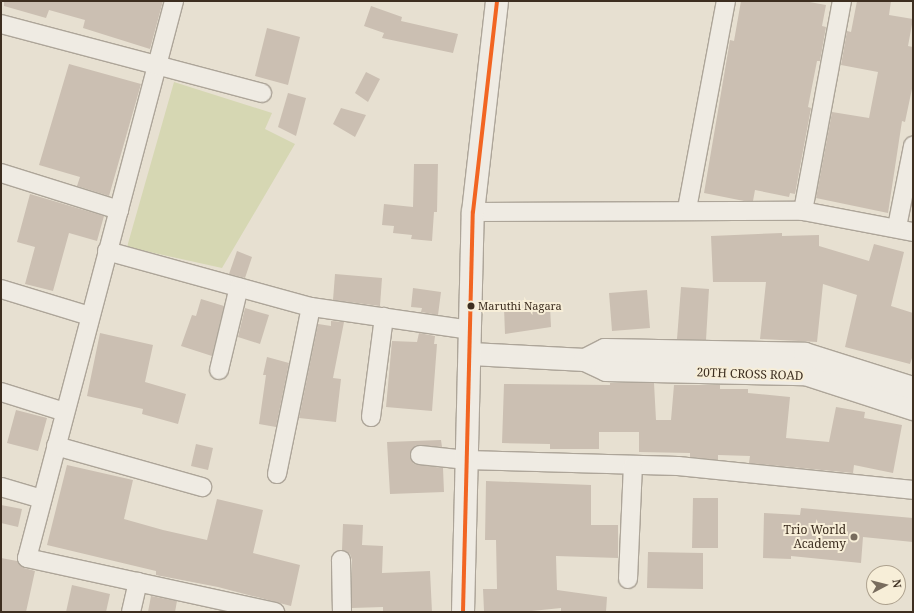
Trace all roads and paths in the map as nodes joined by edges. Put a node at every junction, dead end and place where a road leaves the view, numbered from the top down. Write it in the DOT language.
graph roads {
  1 [pos="174,1"];
  2 [pos="497,1"];
  3 [pos="726,1"];
  4 [pos="842,1"];
  5 [pos="1,24"];
  6 [pos="156,66"];
  7 [pos="262,93"];
  8 [pos="913,146"];
  9 [pos="1,173"];
  10 [pos="687,209"];
  11 [pos="118,210"];
  12 [pos="803,211"];
  13 [pos="473,212"];
  14 [pos="905,230"];
  15 [pos="107,251"];
  16 [pos="239,287"];
  17 [pos="1,289"];
  18 [pos="311,307"];
  19 [pos="90,316"];
  20 [pos="384,317"];
  21 [pos="470,330"];
  22 [pos="471,354"];
  23 [pos="585,360"];
  24 [pos="218,370"];
  25 [pos="913,388"];
  26 [pos="1,392"];
  27 [pos="913,409"];
  28 [pos="65,412"];
  29 [pos="371,417"];
  30 [pos="56,446"];
  31 [pos="420,455"];
  32 [pos="467,460"];
  33 [pos="633,465"];
  34 [pos="276,474"];
  35 [pos="1,487"];
  36 [pos="202,487"];
  37 [pos="913,490"];
  38 [pos="42,499"];
  39 [pos="340,560"];
  40 [pos="628,579"];
  41 [pos="138,582"];
  42 [pos="131,612"];
  43 [pos="275,612"];
  44 [pos="342,612"];
  45 [pos="463,612"];
  1 -- 6 [label="street"];
  2 -- 13 [label="street"];
  3 -- 10 [label="street"];
  4 -- 12 [label="street"];
  5 -- 6 [label="street"];
  6 -- 7 [label="street"];
  6 -- 11 [label="street"];
  8 -- 14 [label="street"];
  9 -- 11 [label="street"];
  10 -- 12 [label="street"];
  10 -- 13 [label="street"];
  11 -- 15 [label="street"];
  12 -- 14 [label="street"];
  13 -- 21 [label="street"];
  15 -- 16 [label="street"];
  15 -- 19 [label="street"];
  16 -- 18 [label="street"];
  16 -- 24 [label="street"];
  17 -- 19 [label="street"];
  18 -- 20 [label="street"];
  18 -- 34 [label="street"];
  19 -- 28 [label="street"];
  20 -- 21 [label="street"];
  20 -- 29 [label="street"];
  21 -- 22 [label="street"];
  22 -- 23 [label="street, 20TH CROSS ROAD"];
  22 -- 32 [label="street"];
  23 -- 25 [label="street, 20TH CROSS ROAD"];
  23 -- 27 [label="street, 20TH CROSS ROAD"];
  26 -- 28 [label="street"];
  28 -- 30 [label="street"];
  30 -- 36 [label="street"];
  30 -- 38 [label="street"];
  31 -- 32 [label="street"];
  32 -- 33 [label="street"];
  32 -- 45 [label="street"];
  33 -- 37 [label="street"];
  33 -- 40 [label="street"];
  35 -- 38 [label="street"];
  38 -- 41 [label="street"];
  39 -- 44 [label="street"];
  41 -- 42 [label="street"];
  41 -- 43 [label="street"];
}
